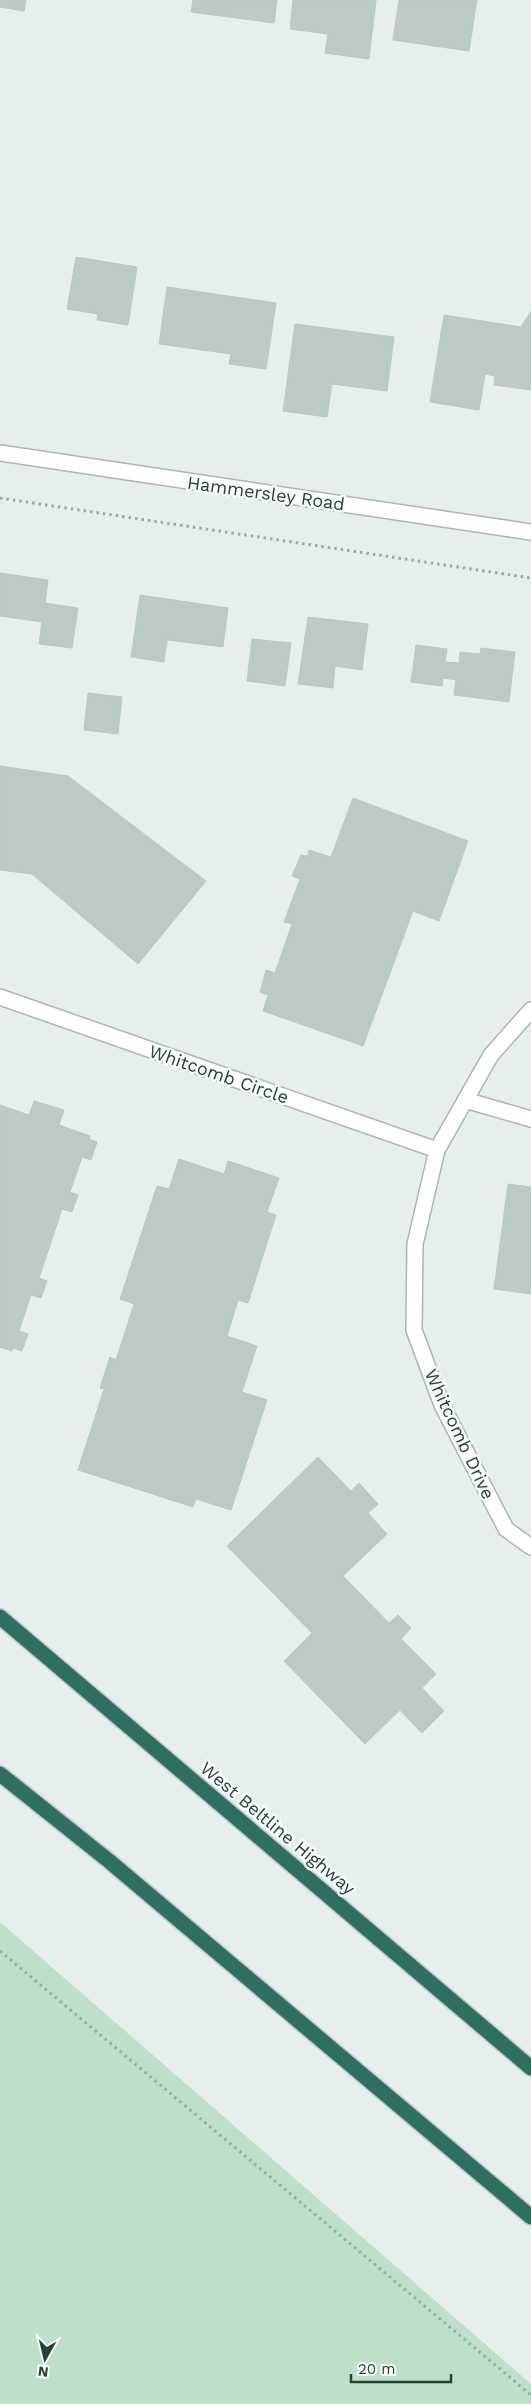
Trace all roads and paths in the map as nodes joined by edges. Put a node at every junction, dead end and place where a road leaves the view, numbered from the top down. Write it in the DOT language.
graph roads {
  1 [pos="0,453"];
  2 [pos="0,498"];
  3 [pos="531,532"];
  4 [pos="531,578"];
  5 [pos="0,997"];
  6 [pos="531,1010"];
  7 [pos="465,1100"];
  8 [pos="531,1119"];
  9 [pos="437,1150"];
  10 [pos="531,1547"];
  11 [pos="0,1617"];
  12 [pos="0,1774"];
  13 [pos="0,1951"];
  14 [pos="531,2068"];
  15 [pos="531,2217"];
  16 [pos="531,2395"];
  1 -- 3 [label="street, Hammersley Road"];
  2 -- 4 [label="path"];
  5 -- 9 [label="street, Whitcomb Circle"];
  6 -- 7 [label="street, Whitcomb Drive"];
  7 -- 8 [label="street"];
  7 -- 9 [label="street, Whitcomb Drive"];
  9 -- 10 [label="street, Whitcomb Drive"];
  11 -- 14 [label="highway, West Beltline Highway"];
  12 -- 15 [label="highway"];
  13 -- 16 [label="path"];
}
